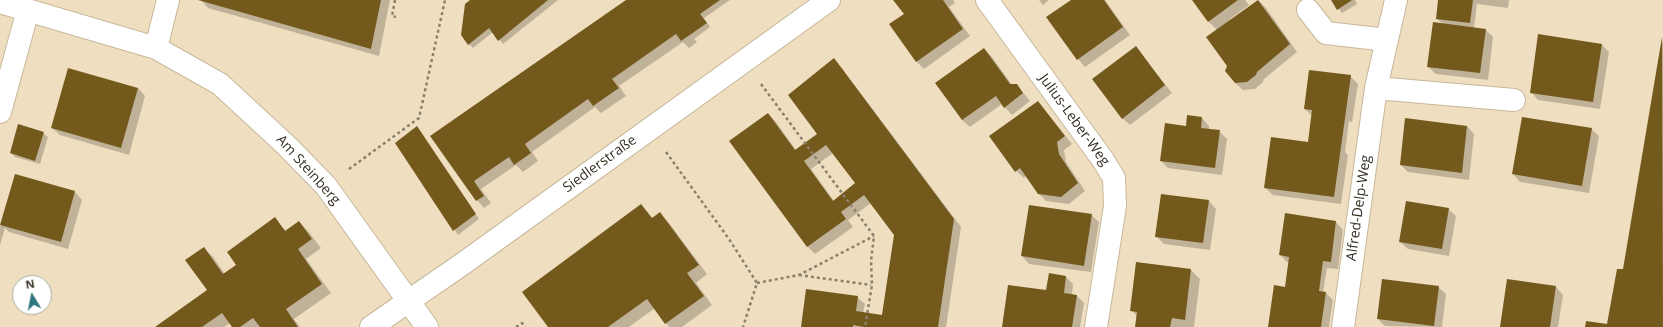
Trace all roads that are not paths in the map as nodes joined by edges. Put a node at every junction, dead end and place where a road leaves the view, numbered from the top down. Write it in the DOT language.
graph roads {
  1 [pos="168,0"];
  2 [pos="829,0"];
  3 [pos="987,0"];
  4 [pos="1396,0"];
  5 [pos="0,2"];
  6 [pos="28,10"];
  7 [pos="1308,10"];
  8 [pos="1387,40"];
  9 [pos="156,48"];
  10 [pos="1376,88"];
  11 [pos="1514,100"];
  12 [pos="0,112"];
  13 [pos="409,301"];
  14 [pos="370,327"];
  15 [pos="427,327"];
  16 [pos="1096,327"];
  17 [pos="1343,327"];
  1 -- 9 [label="street"];
  2 -- 13 [label="street, Siedlerstraße"];
  3 -- 16 [label="street, Julius-Leber-Weg"];
  4 -- 8 [label="street, Alfred-Delp-Weg"];
  5 -- 6 [label="street, Am Steinberg"];
  6 -- 9 [label="street, Am Steinberg"];
  6 -- 12 [label="street"];
  7 -- 8 [label="street"];
  8 -- 10 [label="street, Alfred-Delp-Weg"];
  9 -- 13 [label="street, Am Steinberg"];
  10 -- 11 [label="street"];
  10 -- 17 [label="street, Alfred-Delp-Weg"];
  13 -- 14 [label="street, Siedlerstraße"];
  13 -- 15 [label="street, Am Steinberg"];
}
